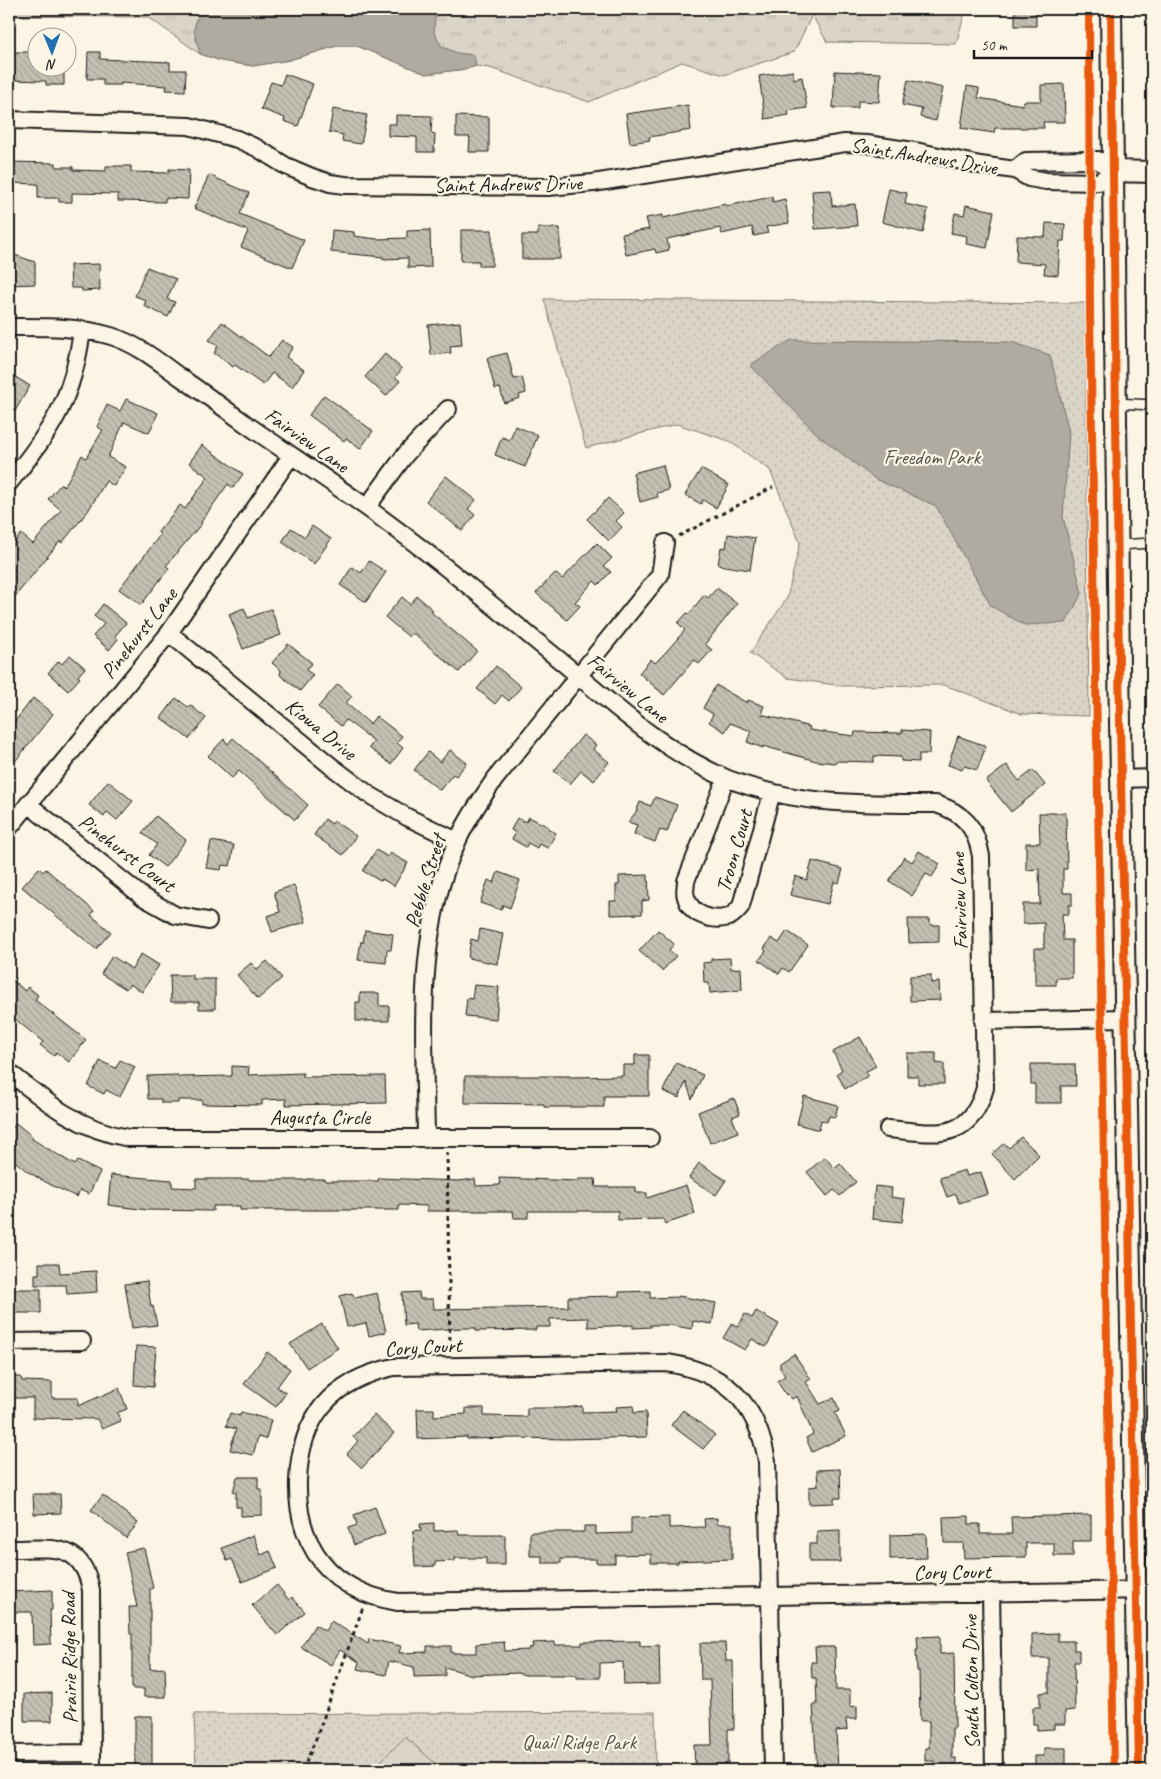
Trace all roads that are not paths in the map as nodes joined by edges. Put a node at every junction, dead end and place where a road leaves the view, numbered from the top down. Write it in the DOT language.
graph roads {
  1 [pos="1111,9"];
  2 [pos="9,120"];
  3 [pos="1113,171"];
  4 [pos="1152,172"];
  5 [pos="9,327"];
  6 [pos="82,330"];
  7 [pos="1116,404"];
  8 [pos="1152,405"];
  9 [pos="448,409"];
  10 [pos="291,456"];
  11 [pos="9,483"];
  12 [pos="367,507"];
  13 [pos="665,543"];
  14 [pos="1152,543"];
  15 [pos="1118,545"];
  16 [pos="169,633"];
  17 [pos="578,675"];
  18 [pos="726,778"];
  19 [pos="1152,778"];
  20 [pos="1122,779"];
  21 [pos="772,792"];
  22 [pos="28,804"];
  23 [pos="9,828"];
  24 [pos="457,841"];
  25 [pos="208,921"];
  26 [pos="1125,1018"];
  27 [pos="983,1021"];
  28 [pos="9,1074"];
  29 [pos="888,1129"];
  30 [pos="426,1138"];
  31 [pos="650,1138"];
  32 [pos="82,1341"];
  33 [pos="9,1342"];
  34 [pos="9,1549"];
  35 [pos="1144,1590"];
  36 [pos="991,1592"];
  37 [pos="770,1596"];
  38 [pos="1144,1679"];
  39 [pos="92,1753"];
  40 [pos="9,1754"];
  41 [pos="92,1770"];
  42 [pos="773,1770"];
  43 [pos="994,1770"];
  44 [pos="1139,1770"];
  1 -- 3 [label="street"];
  2 -- 3 [label="street, Saint Andrews Drive"];
  3 -- 4 [label="street, Saint Andrews Drive"];
  3 -- 7 [label="street"];
  5 -- 6 [label="street, Fairview Lane"];
  6 -- 10 [label="street, Fairview Lane"];
  6 -- 11 [label="street"];
  7 -- 8 [label="lane"];
  7 -- 15 [label="street"];
  9 -- 12 [label="street"];
  10 -- 12 [label="street, Fairview Lane"];
  10 -- 16 [label="street, Pinehurst Lane"];
  12 -- 17 [label="street, Fairview Lane"];
  13 -- 17 [label="street, Pebble Street"];
  14 -- 15 [label="lane"];
  15 -- 20 [label="street"];
  16 -- 22 [label="street, Pinehurst Lane"];
  16 -- 24 [label="street, Kiowa Drive"];
  17 -- 18 [label="street, Fairview Lane"];
  17 -- 24 [label="street, Pebble Street"];
  18 -- 21 [label="street, Fairview Lane"];
  18 -- 21 [label="street, Troon Court"];
  19 -- 20 [label="street"];
  20 -- 26 [label="street"];
  21 -- 27 [label="street, Fairview Lane"];
  22 -- 23 [label="street, Pinehurst Lane"];
  22 -- 25 [label="street, Pinehurst Court"];
  24 -- 30 [label="street, Pebble Street"];
  26 -- 27 [label="street"];
  26 -- 35 [label="street"];
  27 -- 29 [label="street, Fairview Lane"];
  28 -- 30 [label="street, Augusta Circle"];
  30 -- 31 [label="street, Augusta Circle"];
  32 -- 33 [label="street"];
  34 -- 39 [label="street, Prairie Ridge Road"];
  35 -- 36 [label="street, Cory Court"];
  35 -- 38 [label="street"];
  36 -- 37 [label="street, Cory Court"];
  36 -- 43 [label="street, South Colton Drive"];
  37 -- 37 [label="street, Cory Court"];
  37 -- 42 [label="street"];
  38 -- 44 [label="street"];
  39 -- 40 [label="street"];
  39 -- 41 [label="street, Prairie Ridge Road"];
}
